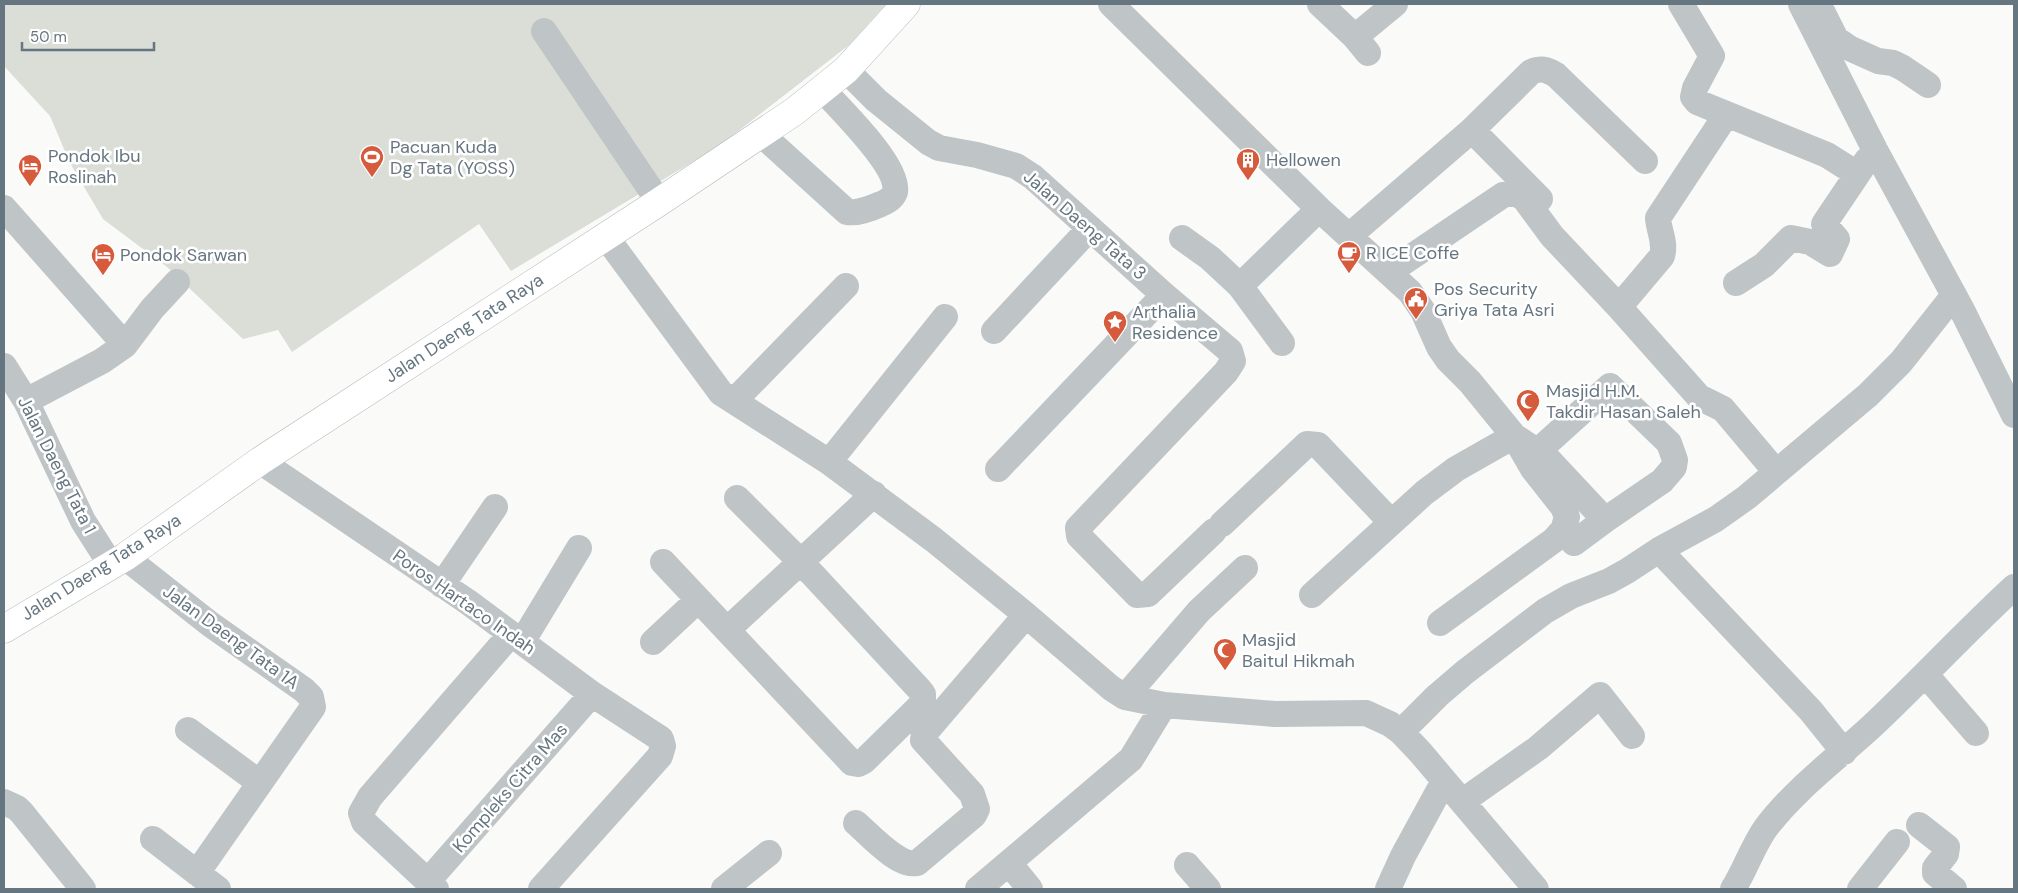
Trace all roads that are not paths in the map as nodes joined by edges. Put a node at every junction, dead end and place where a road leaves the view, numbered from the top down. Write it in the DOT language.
graph roads {
  1 [pos="906,4"];
  2 [pos="1111,4"];
  3 [pos="1320,4"];
  4 [pos="1395,4"];
  5 [pos="1681,4"];
  6 [pos="1801,4"];
  7 [pos="1818,4"];
  8 [pos="544,31"];
  9 [pos="846,70"];
  10 [pos="1928,86"];
  11 [pos="822,90"];
  12 [pos="1726,115"];
  13 [pos="1472,130"];
  14 [pos="761,134"];
  15 [pos="1875,150"];
  16 [pos="1645,161"];
  17 [pos="1857,174"];
  18 [pos="659,202"];
  19 [pos="4,208"];
  20 [pos="1319,209"];
  21 [pos="1555,214"];
  22 [pos="1090,228"];
  23 [pos="1349,236"];
  24 [pos="606,237"];
  25 [pos="1182,238"];
  26 [pos="1389,272"];
  27 [pos="177,282"];
  28 [pos="1736,283"];
  29 [pos="846,286"];
  30 [pos="1240,286"];
  31 [pos="1164,295"];
  32 [pos="1954,295"];
  33 [pos="1619,307"];
  34 [pos="945,317"];
  35 [pos="994,331"];
  36 [pos="1282,343"];
  37 [pos="125,345"];
  38 [pos="4,366"];
  39 [pos="26,401"];
  40 [pos="734,401"];
  41 [pos="2014,415"];
  42 [pos="1514,436"];
  43 [pos="1538,451"];
  44 [pos="260,461"];
  45 [pos="829,462"];
  46 [pos="998,470"];
  47 [pos="1776,472"];
  48 [pos="874,494"];
  49 [pos="737,498"];
  50 [pos="495,507"];
  51 [pos="1605,520"];
  52 [pos="1391,522"];
  53 [pos="1563,530"];
  54 [pos="579,548"];
  55 [pos="1660,550"];
  56 [pos="118,561"];
  57 [pos="663,562"];
  58 [pos="801,562"];
  59 [pos="1244,568"];
  60 [pos="442,585"];
  61 [pos="2014,587"];
  62 [pos="1312,595"];
  63 [pos="698,600"];
  64 [pos="1026,615"];
  65 [pos="1440,623"];
  66 [pos="4,629"];
  67 [pos="727,630"];
  68 [pos="516,638"];
  69 [pos="652,642"];
  70 [pos="1926,675"];
  71 [pos="592,694"];
  72 [pos="1125,697"];
  73 [pos="1164,705"];
  74 [pos="188,730"];
  75 [pos="1401,732"];
  76 [pos="1976,733"];
  77 [pos="1632,736"];
  78 [pos="1844,752"];
  79 [pos="1444,781"];
  80 [pos="260,783"];
  81 [pos="1463,801"];
  82 [pos="4,802"];
  83 [pos="856,823"];
  84 [pos="1919,825"];
  85 [pos="152,839"];
  86 [pos="1896,842"];
  87 [pos="769,853"];
  88 [pos="1009,863"];
  89 [pos="1187,865"];
  90 [pos="197,873"];
  91 [pos="432,885"];
  92 [pos="83,889"];
  93 [pos="218,889"];
  94 [pos="541,889"];
  95 [pos="724,889"];
  96 [pos="978,889"];
  97 [pos="1030,889"];
  98 [pos="1208,889"];
  99 [pos="1388,889"];
  100 [pos="1536,889"];
  101 [pos="1733,889"];
  102 [pos="1860,889"];
  103 [pos="1954,889"];
  1 -- 9 [label="main road, Jalan Daeng Tata Raya"];
  2 -- 20 [label="street"];
  3 -- 4 [label="street"];
  5 -- 12 [label="street"];
  6 -- 15 [label="street"];
  7 -- 10 [label="street"];
  8 -- 18 [label="street"];
  9 -- 11 [label="main road, Jalan Daeng Tata Raya"];
  9 -- 22 [label="street, Jalan Daeng Tata 3"];
  11 -- 14 [label="main road, Jalan Daeng Tata Raya"];
  11 -- 14 [label="street"];
  12 -- 17 [label="street"];
  12 -- 33 [label="street"];
  13 -- 16 [label="street"];
  13 -- 21 [label="street"];
  13 -- 23 [label="street"];
  14 -- 18 [label="main road, Jalan Daeng Tata Raya"];
  15 -- 17 [label="street"];
  15 -- 32 [label="street"];
  17 -- 28 [label="street"];
  18 -- 24 [label="main road, Jalan Daeng Tata Raya"];
  19 -- 37 [label="street"];
  20 -- 23 [label="street"];
  20 -- 30 [label="street"];
  22 -- 31 [label="street, Jalan Daeng Tata 3"];
  22 -- 35 [label="street"];
  23 -- 26 [label="street"];
  24 -- 40 [label="street"];
  24 -- 44 [label="main road, Jalan Daeng Tata Raya"];
  25 -- 30 [label="street"];
  26 -- 33 [label="street"];
  26 -- 42 [label="street"];
  27 -- 37 [label="street"];
  29 -- 40 [label="street"];
  30 -- 36 [label="street"];
  31 -- 46 [label="street"];
  31 -- 52 [label="street, Jalan Daeng Tata 3"];
  32 -- 41 [label="street"];
  32 -- 47 [label="street"];
  33 -- 47 [label="street"];
  34 -- 45 [label="street"];
  37 -- 39 [label="street"];
  38 -- 39 [label="street, Jalan Daeng Tata 1"];
  39 -- 56 [label="street, Jalan Daeng Tata 1"];
  40 -- 45 [label="street"];
  42 -- 43 [label="street"];
  42 -- 52 [label="street"];
  42 -- 53 [label="street"];
  43 -- 51 [label="street"];
  43 -- 51 [label="street"];
  44 -- 56 [label="main road, Jalan Daeng Tata Raya"];
  44 -- 60 [label="street, Poros Hartaco Indah"];
  45 -- 48 [label="street"];
  47 -- 55 [label="street"];
  48 -- 58 [label="street"];
  48 -- 64 [label="street"];
  49 -- 58 [label="street"];
  50 -- 60 [label="street"];
  51 -- 53 [label="street"];
  52 -- 62 [label="street"];
  53 -- 65 [label="street"];
  54 -- 68 [label="street"];
  55 -- 75 [label="street"];
  55 -- 78 [label="street"];
  56 -- 66 [label="main road, Jalan Daeng Tata Raya"];
  56 -- 80 [label="street, Jalan Daeng Tata 1A"];
  57 -- 63 [label="street"];
  58 -- 67 [label="street"];
  58 -- 67 [label="street"];
  59 -- 72 [label="street"];
  60 -- 68 [label="street, Poros Hartaco Indah"];
  61 -- 70 [label="street"];
  63 -- 67 [label="street"];
  63 -- 69 [label="street"];
  64 -- 72 [label="street"];
  64 -- 83 [label="street"];
  68 -- 71 [label="street, Poros Hartaco Indah"];
  68 -- 91 [label="street, Kompleks Citra Mas"];
  70 -- 76 [label="street"];
  70 -- 78 [label="street"];
  71 -- 91 [label="street, Kompleks Citra Mas"];
  71 -- 94 [label="street, Poros Hartaco Indah"];
  72 -- 73 [label="street"];
  73 -- 75 [label="street"];
  73 -- 88 [label="street"];
  74 -- 80 [label="street"];
  75 -- 79 [label="street"];
  77 -- 81 [label="street"];
  78 -- 101 [label="street"];
  79 -- 81 [label="street"];
  79 -- 99 [label="street"];
  80 -- 90 [label="street, Jalan Daeng Tata 1A"];
  81 -- 100 [label="street"];
  82 -- 92 [label="street"];
  84 -- 103 [label="street"];
  85 -- 90 [label="street"];
  86 -- 102 [label="street"];
  87 -- 95 [label="street"];
  88 -- 96 [label="street"];
  88 -- 97 [label="street"];
  89 -- 98 [label="street"];
  90 -- 93 [label="street"];
}
